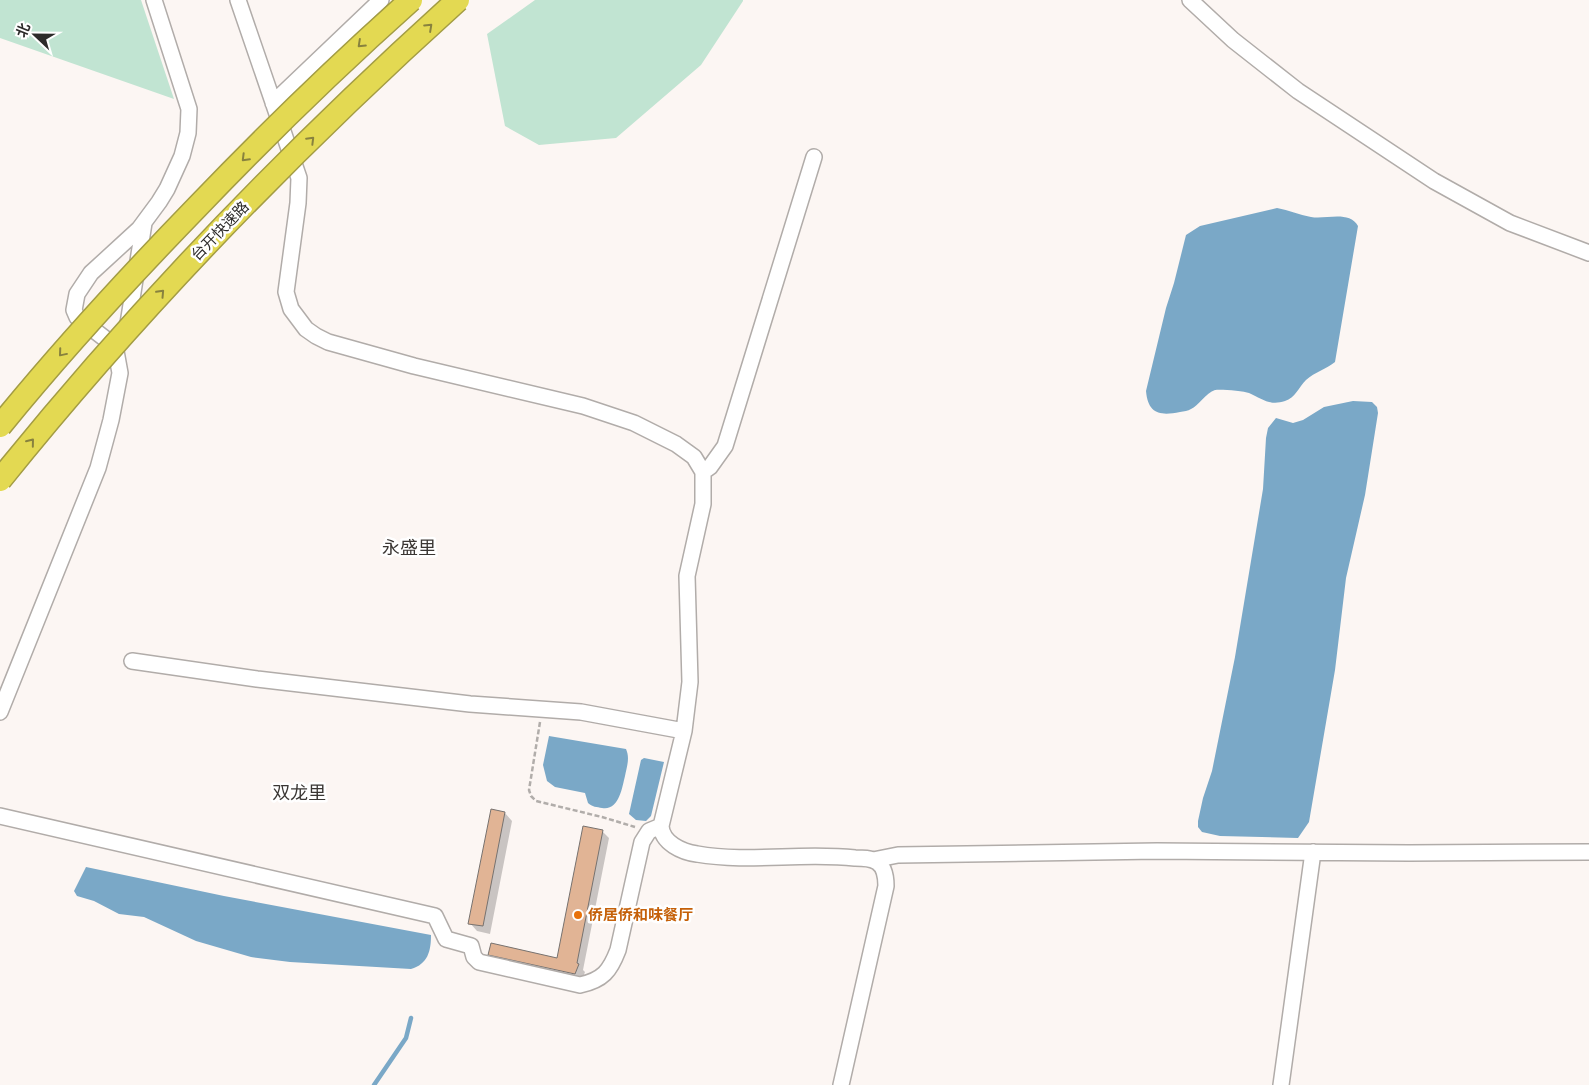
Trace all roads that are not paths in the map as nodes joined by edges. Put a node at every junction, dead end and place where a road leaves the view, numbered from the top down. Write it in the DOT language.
graph roads {
  1 [pos="154,0"];
  2 [pos="238,0"];
  3 [pos="381,0"];
  4 [pos="410,0"];
  5 [pos="458,0"];
  6 [pos="1190,0"];
  7 [pos="272,103"];
  8 [pos="814,157"];
  9 [pos="144,222"];
  10 [pos="1589,254"];
  11 [pos="120,373"];
  12 [pos="0,426"];
  13 [pos="703,472"];
  14 [pos="0,480"];
  15 [pos="132,661"];
  16 [pos="0,712"];
  17 [pos="684,731"];
  18 [pos="0,816"];
  19 [pos="661,826"];
  20 [pos="1313,852"];
  21 [pos="1589,852"];
  22 [pos="873,860"];
  23 [pos="842,1085"];
  24 [pos="1281,1085"];
  1 -- 9 [label="street"];
  2 -- 7 [label="street"];
  3 -- 7 [label="street"];
  4 -- 12 [label="highway, one-way, bridge"];
  14 -- 5 [label="highway, 台开快速路, one-way, bridge"];
  6 -- 10 [label="street"];
  7 -- 13 [label="street"];
  8 -- 13 [label="street"];
  9 -- 11 [label="street"];
  9 -- 11 [label="street"];
  11 -- 16 [label="street"];
  13 -- 17 [label="street"];
  15 -- 17 [label="street"];
  17 -- 19 [label="street"];
  18 -- 19 [label="street"];
  19 -- 22 [label="street"];
  20 -- 21 [label="street"];
  20 -- 22 [label="street"];
  20 -- 24 [label="street"];
  22 -- 23 [label="street"];
}
